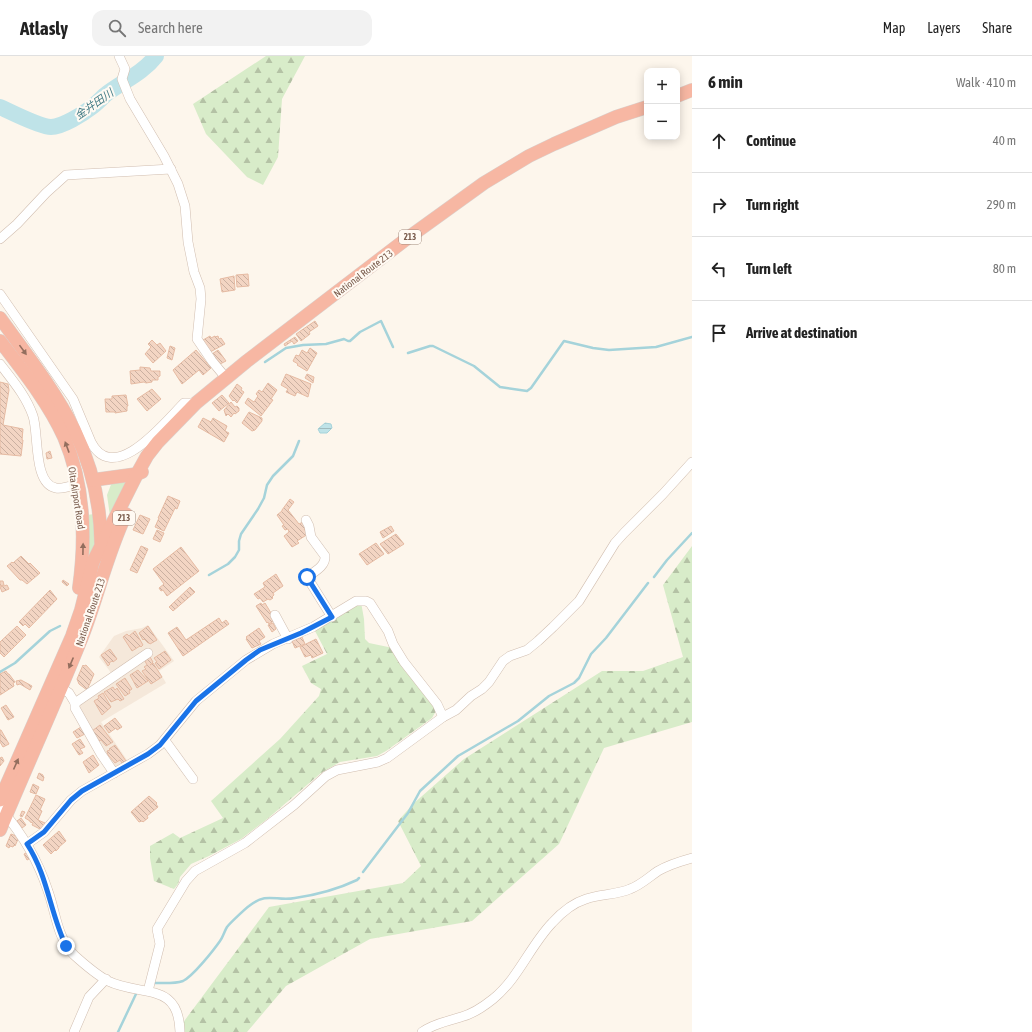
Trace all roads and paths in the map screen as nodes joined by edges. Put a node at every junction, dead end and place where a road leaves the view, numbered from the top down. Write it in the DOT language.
graph roads {
  1 [pos="119,56"];
  2 [pos="692,90"];
  3 [pos="680,95"];
  4 [pos="644,108"];
  5 [pos="171,169"];
  6 [pos="0,239"];
  7 [pos="0,294"];
  8 [pos="0,318"];
  9 [pos="0,340"];
  10 [pos="0,364"];
  11 [pos="226,378"];
  12 [pos="196,403"];
  13 [pos="167,442"];
  14 [pos="147,456"];
  15 [pos="692,462"];
  16 [pos="137,474"];
  17 [pos="93,480"];
  18 [pos="77,484"];
  19 [pos="306,520"];
  20 [pos="101,545"];
  21 [pos="94,600"];
  22 [pos="275,616"];
  23 [pos="332,617"];
  24 [pos="288,638"];
  25 [pos="148,653"];
  26 [pos="55,672"];
  27 [pos="60,688"];
  28 [pos="75,704"];
  29 [pos="443,717"];
  30 [pos="164,742"];
  31 [pos="114,773"];
  32 [pos="193,779"];
  33 [pos="0,800"];
  34 [pos="3,812"];
  35 [pos="0,830"];
  36 [pos="27,844"];
  37 [pos="692,858"];
  38 [pos="106,979"];
  39 [pos="148,991"];
  40 [pos="74,1032"];
  41 [pos="180,1032"];
  42 [pos="422,1032"];
  1 -- 5 [label="street"];
  2 -- 3 [label="highway"];
  4 -- 11 [label="highway, National Route 213 / 213"];
  5 -- 6 [label="street"];
  5 -- 11 [label="street"];
  7 -- 12 [label="street"];
  8 -- 17 [label="highway, Oita Airport Road / 213, one-way"];
  18 -- 9 [label="highway, Oita Airport Road / 213, one-way"];
  10 -- 18 [label="street"];
  11 -- 12 [label="highway, National Route 213 / 213"];
  12 -- 13 [label="highway, National Route 213 / 213"];
  12 -- 14 [label="highway, National Route 213 / 213"];
  13 -- 16 [label="highway"];
  13 -- 21 [label="highway, National Route 213 / 213"];
  14 -- 16 [label="highway, National Route 213 / 213"];
  14 -- 17 [label="highway"];
  15 -- 29 [label="street"];
  16 -- 17 [label="highway"];
  16 -- 20 [label="highway, National Route 213 / 213"];
  17 -- 18 [label="highway"];
  17 -- 20 [label="highway, Oita Airport Road / 213"];
  26 -- 18 [label="highway, Oita Airport Road / 213, one-way"];
  19 -- 23 [label="street"];
  20 -- 21 [label="highway, Oita Airport Road / 213"];
  20 -- 26 [label="highway, National Route 213 / 213"];
  21 -- 27 [label="highway, National Route 213 / 213, one-way"];
  22 -- 24 [label="street"];
  23 -- 24 [label="street"];
  23 -- 29 [label="street"];
  24 -- 30 [label="street"];
  25 -- 28 [label="street"];
  33 -- 26 [label="highway, National Route 213 / 213, one-way"];
  27 -- 28 [label="street"];
  27 -- 34 [label="highway, National Route 213 / 213"];
  28 -- 31 [label="street"];
  29 -- 39 [label="street"];
  30 -- 31 [label="street"];
  30 -- 32 [label="street"];
  31 -- 36 [label="street"];
  34 -- 35 [label="highway, National Route 213 / 213"];
  34 -- 36 [label="street"];
  36 -- 38 [label="street"];
  37 -- 42 [label="street"];
  38 -- 39 [label="street"];
  38 -- 40 [label="street"];
  39 -- 41 [label="street"];
}
